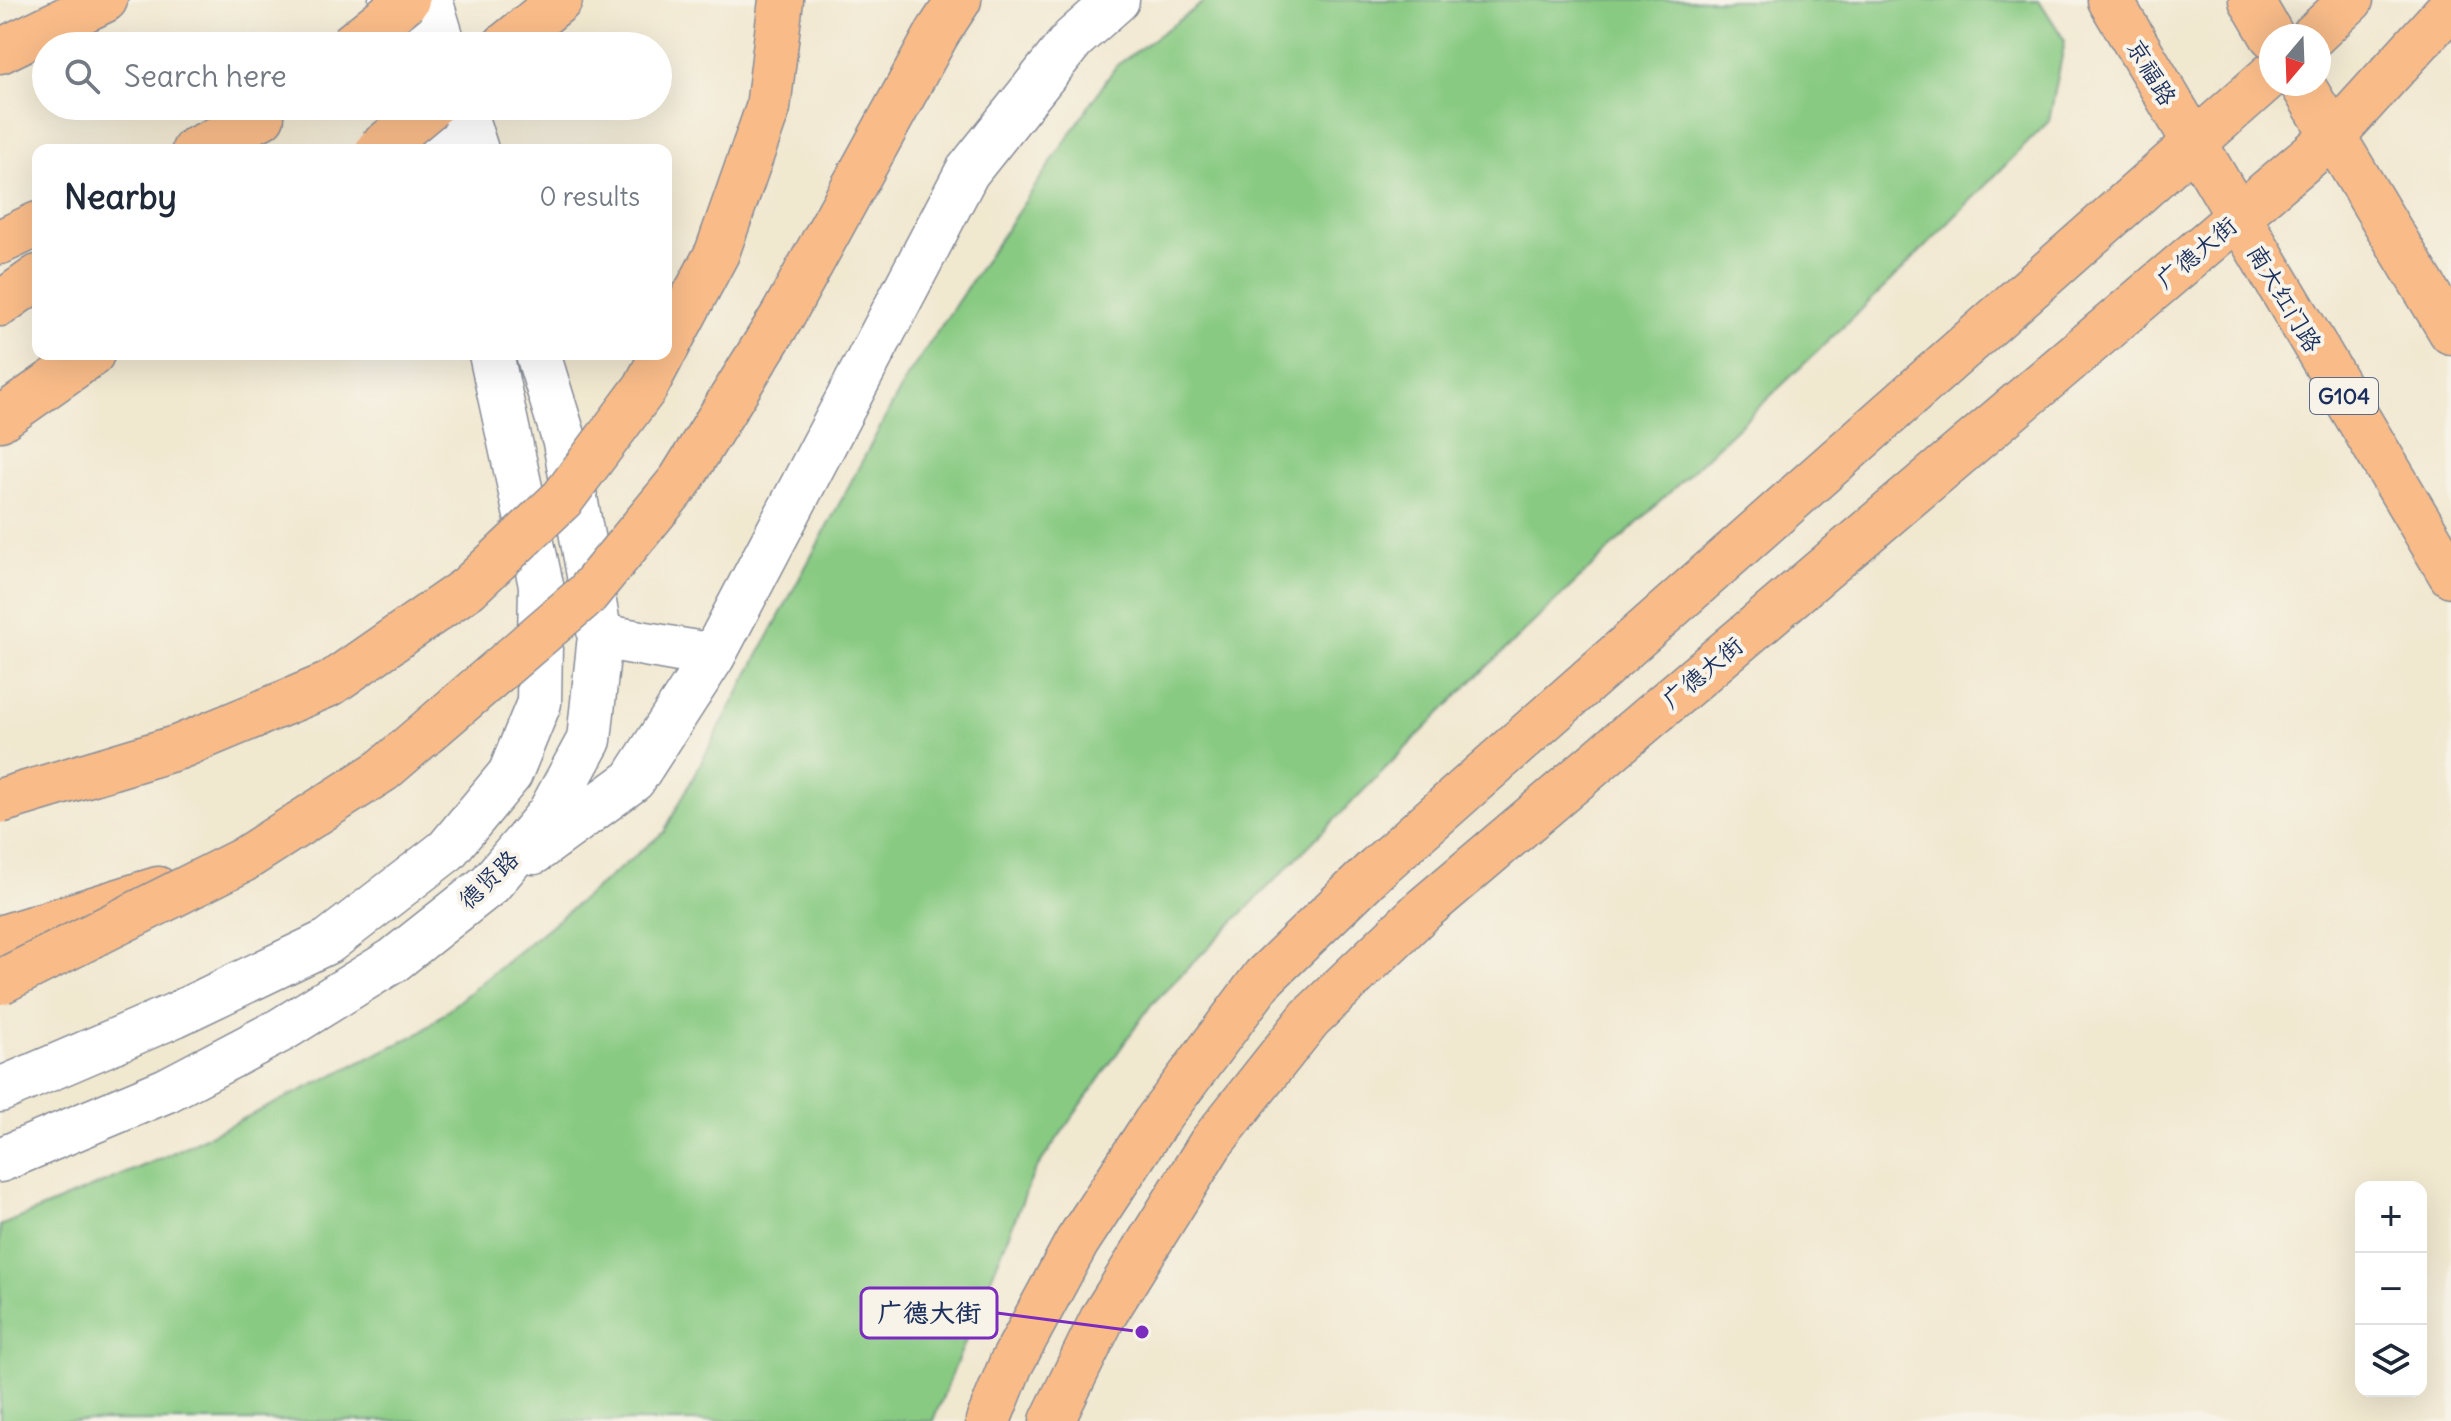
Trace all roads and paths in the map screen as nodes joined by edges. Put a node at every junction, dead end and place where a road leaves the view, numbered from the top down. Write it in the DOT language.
graph roads {
  1 [pos="105,0"];
  2 [pos="391,0"];
  3 [pos="407,0"];
  4 [pos="430,0"];
  5 [pos="560,0"];
  6 [pos="781,0"];
  7 [pos="1117,0"];
  8 [pos="2110,0"];
  9 [pos="2251,0"];
  10 [pos="2351,0"];
  11 [pos="2451,6"];
  12 [pos="948,16"];
  13 [pos="2265,24"];
  14 [pos="2326,24"];
  15 [pos="41,32"];
  16 [pos="367,32"];
  17 [pos="400,32"];
  18 [pos="440,32"];
  19 [pos="521,32"];
  20 [pos="32,36"];
  21 [pos="0,51"];
  22 [pos="2259,86"];
  23 [pos="2310,96"];
  24 [pos="253,120"];
  25 [pos="258,120"];
  26 [pos="414,120"];
  27 [pos="426,120"];
  28 [pos="466,120"];
  29 [pos="2334,135"];
  30 [pos="2195,143"];
  31 [pos="206,144"];
  32 [pos="224,144"];
  33 [pos="385,144"];
  34 [pos="433,144"];
  35 [pos="474,144"];
  36 [pos="2237,217"];
  37 [pos="32,227"];
  38 [pos="0,242"];
  39 [pos="32,281"];
  40 [pos="0,304"];
  41 [pos="2451,332"];
  42 [pos="672,339"];
  43 [pos="84,360"];
  44 [pos="492,360"];
  45 [pos="540,360"];
  46 [pos="661,360"];
  47 [pos="0,419"];
  48 [pos="2451,575"];
  49 [pos="600,636"];
  50 [pos="713,656"];
  51 [pos="0,801"];
  52 [pos="222,870"];
  53 [pos="490,884"];
  54 [pos="20,932"];
  55 [pos="0,982"];
  56 [pos="0,1090"];
  57 [pos="0,1160"];
  58 [pos="988,1421"];
  59 [pos="1052,1421"];
  1 -- 15 [label="main road"];
  2 -- 17 [label="street"];
  3 -- 16 [label="main road, bridge"];
  4 -- 18 [label="street"];
  5 -- 19 [label="main road"];
  6 -- 42 [label="main road"];
  7 -- 50 [label="street"];
  8 -- 30 [label="main road, 京福路 / G104"];
  9 -- 13 [label="main road"];
  10 -- 14 [label="main road"];
  11 -- 29 [label="main road, 广德大街"];
  12 -- 52 [label="main road, bridge"];
  20 -- 21 [label="main road"];
  22 -- 30 [label="main road"];
  23 -- 29 [label="main road"];
  24 -- 31 [label="main road"];
  25 -- 32 [label="main road"];
  26 -- 33 [label="main road, bridge"];
  27 -- 34 [label="street"];
  28 -- 35 [label="street"];
  29 -- 36 [label="main road, 广德大街"];
  29 -- 41 [label="main road"];
  30 -- 36 [label="main road, 南大红门路 / G104"];
  30 -- 58 [label="main road"];
  36 -- 48 [label="main road, 南大红门路 / G104"];
  36 -- 59 [label="main road, 广德大街"];
  37 -- 38 [label="main road"];
  39 -- 40 [label="main road"];
  43 -- 47 [label="main road"];
  44 -- 56 [label="street, 德贤路"];
  45 -- 49 [label="street, 德贤路"];
  46 -- 51 [label="main road, bridge"];
  49 -- 50 [label="street"];
  49 -- 53 [label="street, 德贤路"];
  50 -- 53 [label="street"];
  52 -- 54 [label="main road, bridge"];
  52 -- 55 [label="main road, bridge"];
  53 -- 57 [label="street, 德贤路"];
}
